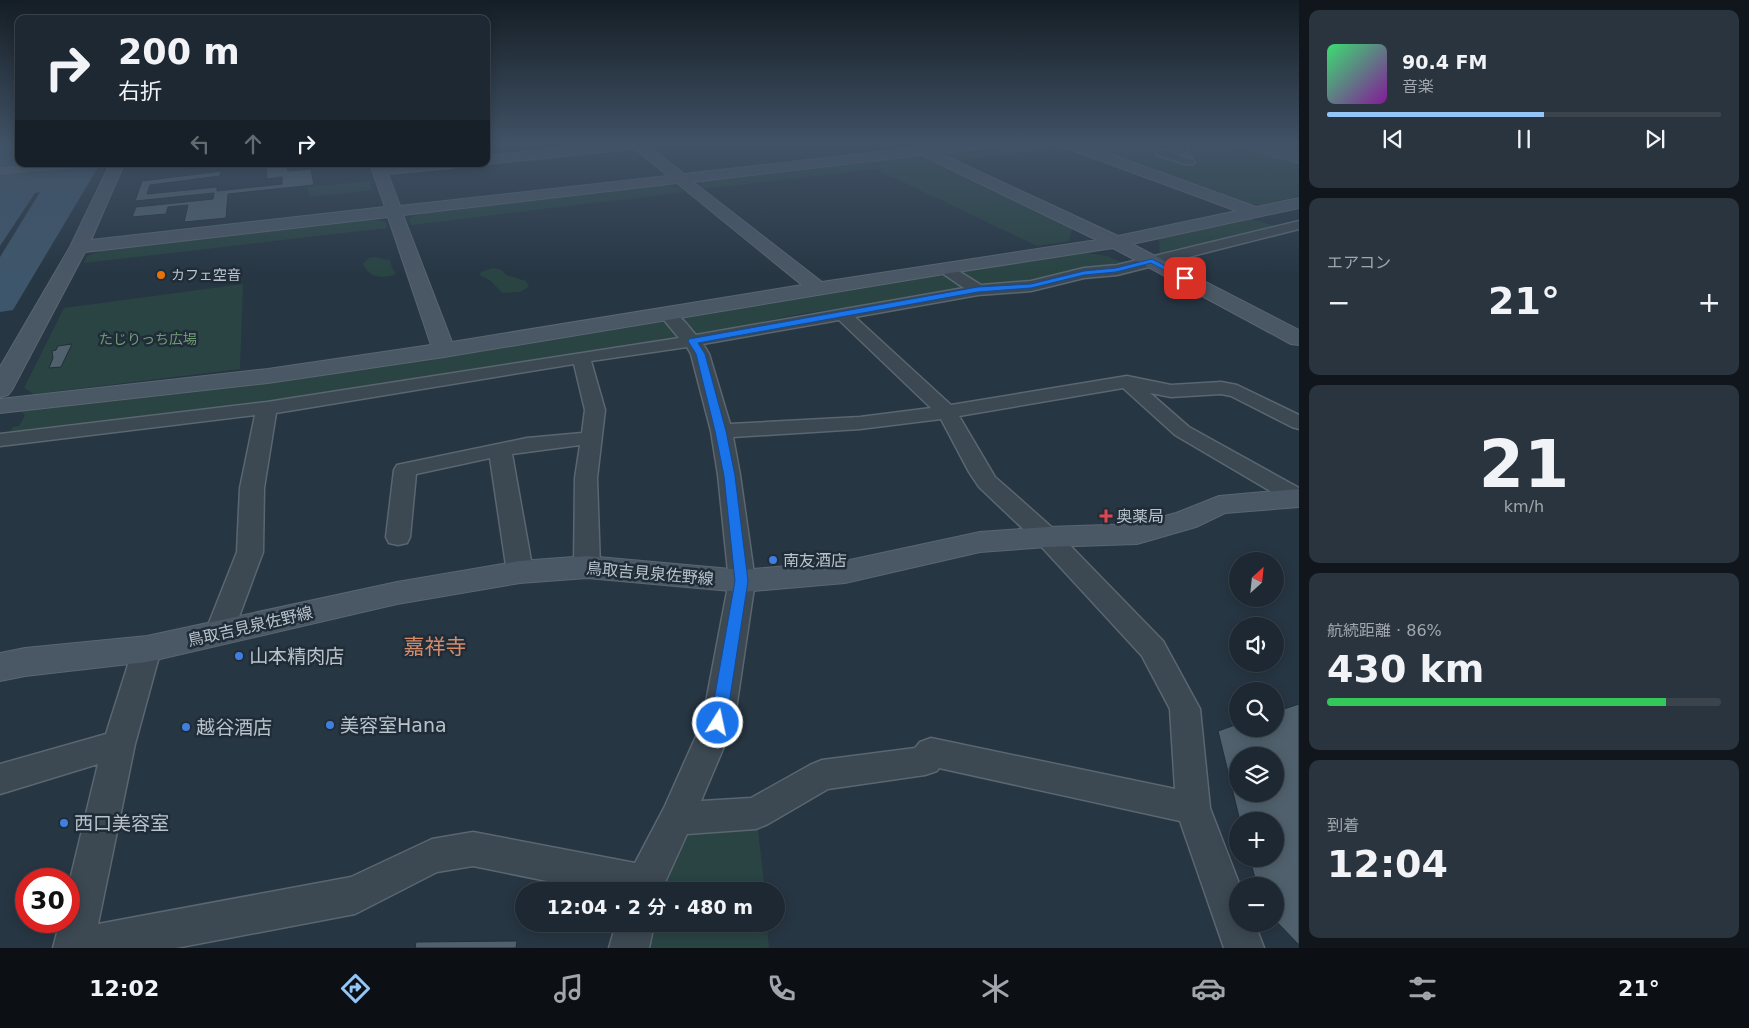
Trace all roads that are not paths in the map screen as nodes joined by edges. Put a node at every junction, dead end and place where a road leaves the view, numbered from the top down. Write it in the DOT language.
graph roads {
  1 [pos="107,187"];
  2 [pos="385,187"];
  3 [pos="600,187"];
  4 [pos="692,187"];
  5 [pos="1000,187"];
  6 [pos="1186,187"];
  7 [pos="1299,203"];
  8 [pos="393,211"];
  9 [pos="1256,213"];
  10 [pos="1297,225"];
  11 [pos="1116,242"];
  12 [pos="80,247"];
  13 [pos="1152,261"];
  14 [pos="944,268"];
  15 [pos="817,288"];
  16 [pos="978,290"];
  17 [pos="667,314"];
  18 [pos="842,314"];
  19 [pos="1299,339"];
  20 [pos="692,341"];
  21 [pos="444,350"];
  22 [pos="581,357"];
  23 [pos="1127,382"];
  24 [pos="0,390"];
  25 [pos="0,406"];
  26 [pos="267,408"];
  27 [pos="947,412"];
  28 [pos="1299,423"];
  29 [pos="721,431"];
  30 [pos="591,438"];
  31 [pos="0,440"];
  32 [pos="500,450"];
  33 [pos="1298,497"];
  34 [pos="398,537"];
  35 [pos="1047,537"];
  36 [pos="587,567"];
  37 [pos="520,572"];
  38 [pos="742,581"];
  39 [pos="220,633"];
  40 [pos="147,649"];
  41 [pos="0,667"];
  42 [pos="119,744"];
  43 [pos="0,780"];
  44 [pos="1193,808"];
  45 [pos="676,819"];
  46 [pos="621,882"];
  47 [pos="645,882"];
  48 [pos="633,932"];
  49 [pos="72,948"];
  50 [pos="629,948"];
  51 [pos="1244,948"];
  1 -- 12 [label="street"];
  2 -- 8 [label="street"];
  3 -- 8 [label="street"];
  4 -- 15 [label="street"];
  5 -- 11 [label="street"];
  6 -- 9 [label="street"];
  7 -- 9 [label="street"];
  8 -- 12 [label="street"];
  8 -- 21 [label="street"];
  9 -- 10 [label="street"];
  9 -- 11 [label="street"];
  10 -- 13 [label="street"];
  11 -- 13 [label="street"];
  11 -- 14 [label="street"];
  12 -- 24 [label="street"];
  13 -- 16 [label="street"];
  13 -- 19 [label="street"];
  14 -- 15 [label="street"];
  14 -- 16 [label="street"];
  15 -- 17 [label="street"];
  16 -- 18 [label="street"];
  17 -- 20 [label="street"];
  17 -- 21 [label="street"];
  18 -- 20 [label="street"];
  18 -- 27 [label="street"];
  20 -- 22 [label="street"];
  20 -- 29 [label="street"];
  21 -- 25 [label="street"];
  22 -- 26 [label="street"];
  22 -- 30 [label="street"];
  23 -- 27 [label="street"];
  23 -- 28 [label="street"];
  23 -- 33 [label="street"];
  26 -- 31 [label="street"];
  26 -- 39 [label="street"];
  27 -- 29 [label="street"];
  27 -- 35 [label="street"];
  29 -- 38 [label="street"];
  30 -- 32 [label="street"];
  30 -- 36 [label="street"];
  32 -- 34 [label="street"];
  32 -- 37 [label="street"];
  33 -- 35 [label="street, 鳥取吉見泉佐野線"];
  35 -- 38 [label="street, 鳥取吉見泉佐野線"];
  35 -- 44 [label="street"];
  36 -- 37 [label="street, 鳥取吉見泉佐野線"];
  36 -- 38 [label="street, 鳥取吉見泉佐野線"];
  37 -- 39 [label="street, 鳥取吉見泉佐野線"];
  38 -- 45 [label="street"];
  39 -- 40 [label="street, 鳥取吉見泉佐野線"];
  40 -- 41 [label="street, 鳥取吉見泉佐野線"];
  40 -- 42 [label="street"];
  42 -- 43 [label="street"];
  42 -- 49 [label="street"];
  44 -- 45 [label="street"];
  44 -- 51 [label="street"];
  45 -- 47 [label="street"];
  46 -- 49 [label="street"];
  48 -- 50 [label="street"];
}
